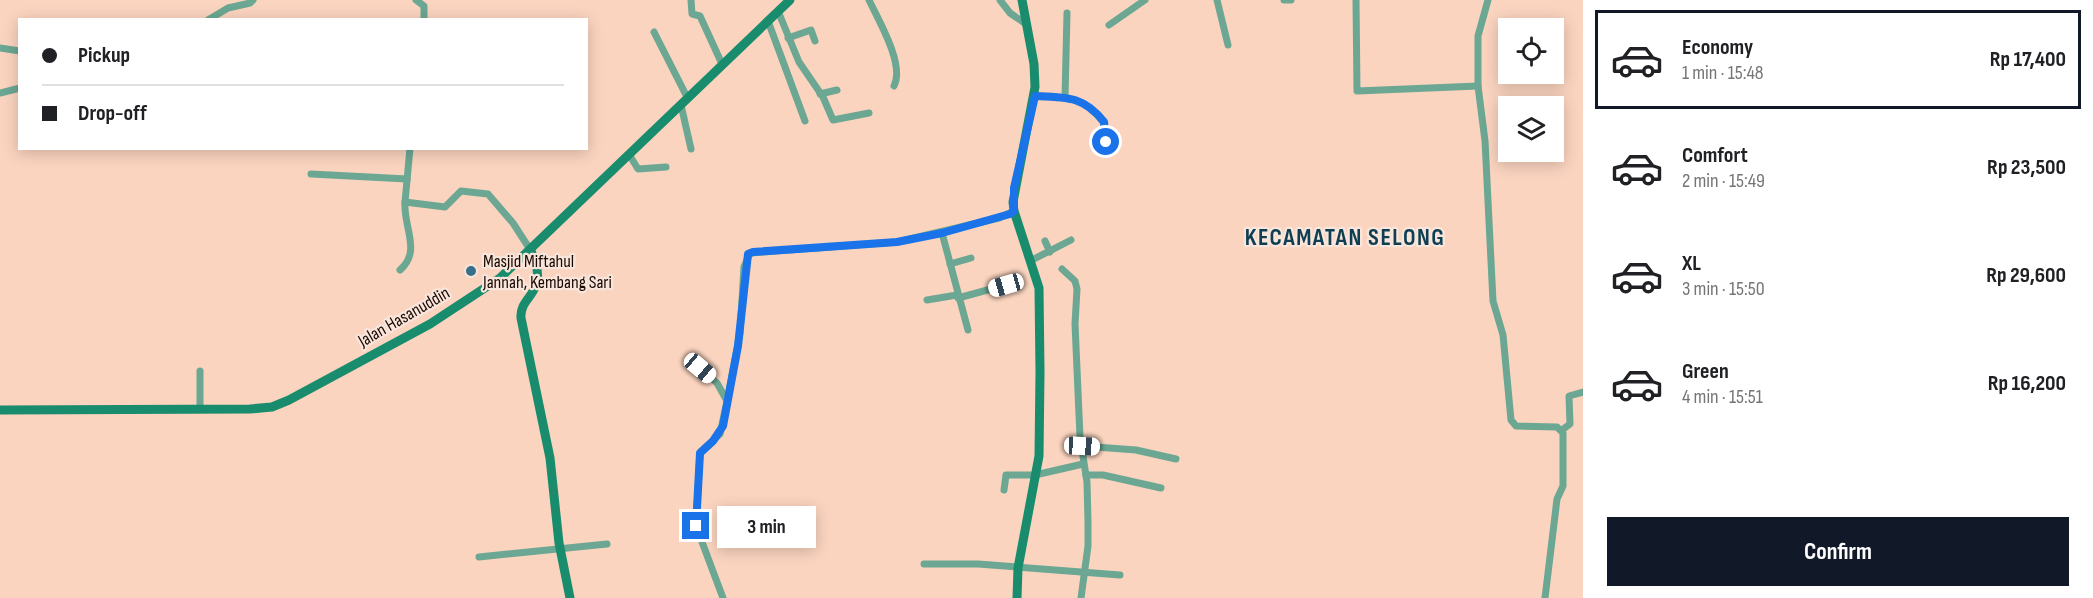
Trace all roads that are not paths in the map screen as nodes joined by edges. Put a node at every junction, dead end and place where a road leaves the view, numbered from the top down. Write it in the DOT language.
graph roads {
  1 [pos="253,0"];
  2 [pos="416,0"];
  3 [pos="691,0"];
  4 [pos="790,0"];
  5 [pos="869,0"];
  6 [pos="1000,0"];
  7 [pos="1022,0"];
  8 [pos="1145,0"];
  9 [pos="1217,0"];
  10 [pos="1284,0"];
  11 [pos="1291,0"];
  12 [pos="1356,0"];
  13 [pos="1488,0"];
  14 [pos="1136,3"];
  15 [pos="778,11"];
  16 [pos="1067,13"];
  17 [pos="211,18"];
  18 [pos="424,18"];
  19 [pos="768,21"];
  20 [pos="1026,24"];
  21 [pos="1109,25"];
  22 [pos="654,32"];
  23 [pos="788,38"];
  24 [pos="815,41"];
  25 [pos="1228,45"];
  26 [pos="0,48"];
  27 [pos="18,51"];
  28 [pos="722,64"];
  29 [pos="894,86"];
  30 [pos="1478,86"];
  31 [pos="18,88"];
  32 [pos="837,90"];
  33 [pos="0,93"];
  34 [pos="820,93"];
  35 [pos="1035,96"];
  36 [pos="1065,98"];
  37 [pos="684,102"];
  38 [pos="869,113"];
  39 [pos="805,121"];
  40 [pos="691,149"];
  41 [pos="410,150"];
  42 [pos="1110,153"];
  43 [pos="628,158"];
  44 [pos="666,167"];
  45 [pos="310,174"];
  46 [pos="407,179"];
  47 [pos="405,202"];
  48 [pos="1014,211"];
  49 [pos="942,233"];
  50 [pos="1071,240"];
  51 [pos="1045,241"];
  52 [pos="531,251"];
  53 [pos="1050,252"];
  54 [pos="972,258"];
  55 [pos="1032,260"];
  56 [pos="950,264"];
  57 [pos="1062,269"];
  58 [pos="400,270"];
  59 [pos="1006,285"];
  60 [pos="958,296"];
  61 [pos="927,300"];
  62 [pos="968,330"];
  63 [pos="700,368"];
  64 [pos="200,371"];
  65 [pos="1583,392"];
  66 [pos="727,401"];
  67 [pos="200,408"];
  68 [pos="0,410"];
  69 [pos="1562,430"];
  70 [pos="1082,446"];
  71 [pos="1176,459"];
  72 [pos="1083,464"];
  73 [pos="1035,475"];
  74 [pos="1086,475"];
  75 [pos="1161,488"];
  76 [pos="1004,490"];
  77 [pos="607,544"];
  78 [pos="560,549"];
  79 [pos="478,557"];
  80 [pos="924,564"];
  81 [pos="1019,567"];
  82 [pos="1085,570"];
  83 [pos="1120,574"];
  84 [pos="570,598"];
  85 [pos="723,598"];
  86 [pos="1017,598"];
  87 [pos="1081,598"];
  88 [pos="1545,598"];
  1 -- 17 [label="street"];
  2 -- 18 [label="street"];
  3 -- 28 [label="street"];
  4 -- 15 [label="street, Jalan Hasanuddin"];
  5 -- 29 [label="street"];
  6 -- 20 [label="street"];
  7 -- 20 [label="street"];
  8 -- 14 [label="street"];
  9 -- 25 [label="street"];
  10 -- 11 [label="street"];
  12 -- 30 [label="street"];
  13 -- 30 [label="street"];
  14 -- 21 [label="street"];
  15 -- 19 [label="street, Jalan Hasanuddin"];
  15 -- 23 [label="street"];
  16 -- 36 [label="street"];
  19 -- 28 [label="street, Jalan Hasanuddin"];
  19 -- 39 [label="street"];
  20 -- 35 [label="street"];
  22 -- 37 [label="street"];
  23 -- 24 [label="street"];
  23 -- 34 [label="street"];
  26 -- 27 [label="street"];
  28 -- 37 [label="street, Jalan Hasanuddin"];
  30 -- 69 [label="street"];
  31 -- 33 [label="street"];
  32 -- 34 [label="street"];
  34 -- 38 [label="street"];
  35 -- 36 [label="street"];
  35 -- 48 [label="street"];
  36 -- 42 [label="street"];
  37 -- 40 [label="street"];
  37 -- 43 [label="street, Jalan Hasanuddin"];
  41 -- 46 [label="street"];
  43 -- 44 [label="street"];
  43 -- 52 [label="street, Jalan Hasanuddin"];
  45 -- 46 [label="street"];
  46 -- 47 [label="street"];
  47 -- 52 [label="street"];
  47 -- 58 [label="street"];
  48 -- 49 [label="street"];
  48 -- 55 [label="street"];
  49 -- 56 [label="street"];
  49 -- 66 [label="street"];
  50 -- 53 [label="street"];
  51 -- 53 [label="street"];
  52 -- 67 [label="street, Jalan Hasanuddin"];
  52 -- 78 [label="street"];
  53 -- 55 [label="street"];
  54 -- 56 [label="street"];
  55 -- 73 [label="street"];
  56 -- 60 [label="street"];
  57 -- 70 [label="street"];
  59 -- 60 [label="street"];
  60 -- 61 [label="street"];
  60 -- 62 [label="street"];
  63 -- 66 [label="street"];
  64 -- 67 [label="street"];
  65 -- 69 [label="street"];
  66 -- 85 [label="street"];
  67 -- 68 [label="street, Jalan Hasanuddin"];
  69 -- 88 [label="street"];
  70 -- 71 [label="street"];
  70 -- 72 [label="street"];
  72 -- 73 [label="street"];
  72 -- 74 [label="street"];
  73 -- 76 [label="street"];
  73 -- 81 [label="street"];
  74 -- 75 [label="street"];
  74 -- 82 [label="street"];
  77 -- 78 [label="street"];
  78 -- 79 [label="street"];
  78 -- 84 [label="street"];
  80 -- 81 [label="street"];
  81 -- 82 [label="street"];
  81 -- 86 [label="street"];
  82 -- 83 [label="street"];
  82 -- 87 [label="street"];
}
